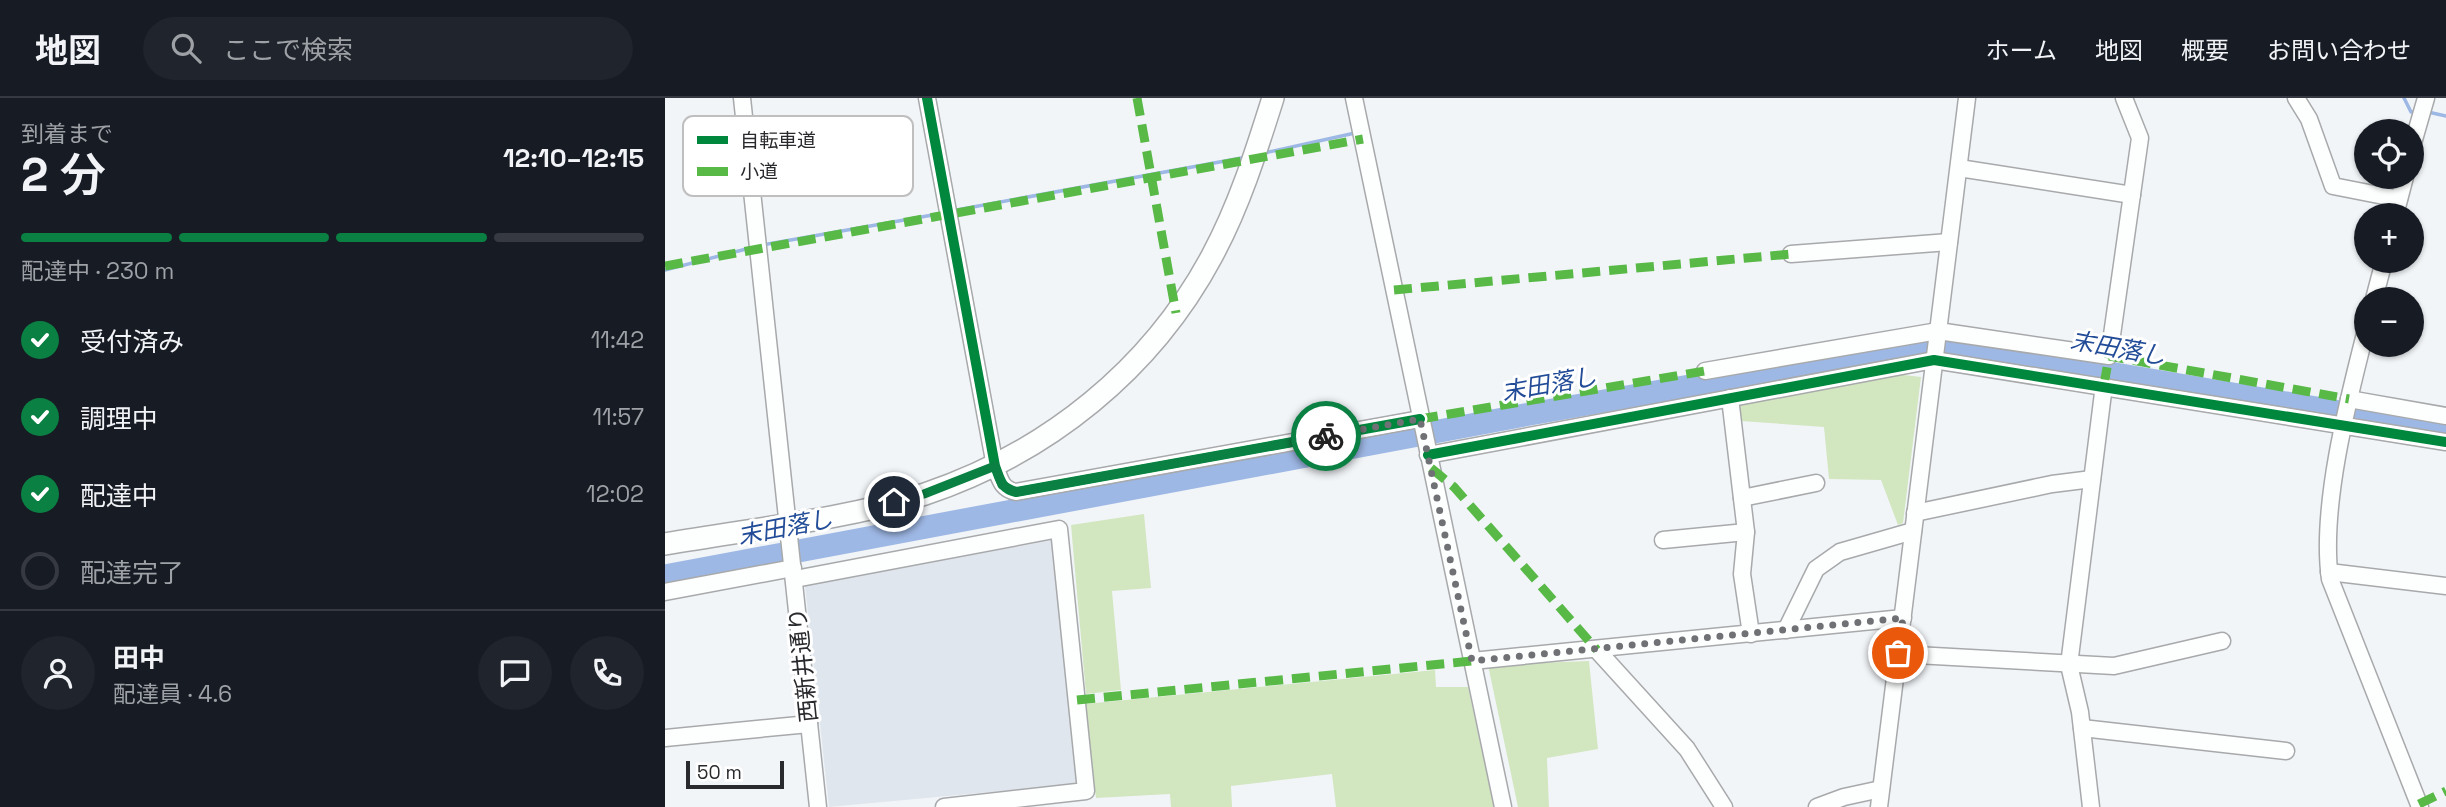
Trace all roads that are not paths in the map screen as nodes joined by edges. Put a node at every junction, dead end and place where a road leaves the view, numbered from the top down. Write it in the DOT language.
graph roads {
  1 [pos="742,98"];
  2 [pos="927,98"];
  3 [pos="1273,98"];
  4 [pos="1355,98"];
  5 [pos="1968,98"];
  6 [pos="2124,98"];
  7 [pos="2296,98"];
  8 [pos="2426,98"];
  9 [pos="744,116"];
  10 [pos="2420,119"];
  11 [pos="1959,167"];
  12 [pos="2132,195"];
  13 [pos="753,196"];
  14 [pos="2385,203"];
  15 [pos="1949,242"];
  16 [pos="1791,254"];
  17 [pos="1938,331"];
  18 [pos="2359,357"];
  19 [pos="1934,360"];
  20 [pos="1705,371"];
  21 [pos="2104,385"];
  22 [pos="1730,398"];
  23 [pos="2349,399"];
  24 [pos="2446,416"];
  25 [pos="1420,419"];
  26 [pos="2343,425"];
  27 [pos="2446,442"];
  28 [pos="1428,456"];
  29 [pos="995,466"];
  30 [pos="2092,479"];
  31 [pos="1816,483"];
  32 [pos="1742,498"];
  33 [pos="1915,513"];
  34 [pos="788,523"];
  35 [pos="1913,531"];
  36 [pos="1746,532"];
  37 [pos="1664,540"];
  38 [pos="665,544"];
  39 [pos="2329,572"];
  40 [pos="794,574"];
  41 [pos="2446,586"];
  42 [pos="665,592"];
  43 [pos="1903,618"];
  44 [pos="1786,630"];
  45 [pos="1751,634"];
  46 [pos="2223,641"];
  47 [pos="1597,650"];
  48 [pos="1898,653"];
  49 [pos="1472,661"];
  50 [pos="2069,665"];
  51 [pos="809,724"];
  52 [pos="2082,728"];
  53 [pos="665,738"];
  54 [pos="2286,751"];
  55 [pos="1881,789"];
  56 [pos="2418,806"];
  57 [pos="818,807"];
  58 [pos="944,807"];
  59 [pos="1503,807"];
  60 [pos="1724,807"];
  61 [pos="1817,807"];
  62 [pos="1879,807"];
  63 [pos="2091,807"];
  1 -- 9 [label="street, 西新井通り"];
  2 -- 29 [label="street"];
  3 -- 29 [label="main road"];
  4 -- 25 [label="street"];
  5 -- 11 [label="street"];
  6 -- 12 [label="street"];
  7 -- 14 [label="street"];
  8 -- 10 [label="street"];
  11 -- 12 [label="street"];
  11 -- 15 [label="street"];
  12 -- 17 [label="street"];
  13 -- 34 [label="street, 西新井通り"];
  15 -- 16 [label="street"];
  15 -- 17 [label="street"];
  17 -- 19 [label="street"];
  17 -- 20 [label="street"];
  18 -- 23 [label="street"];
  19 -- 21 [label="street"];
  19 -- 22 [label="street"];
  19 -- 33 [label="street"];
  21 -- 26 [label="street"];
  21 -- 30 [label="street"];
  22 -- 28 [label="street"];
  22 -- 32 [label="street"];
  23 -- 24 [label="street"];
  23 -- 26 [label="street"];
  25 -- 28 [label="street"];
  25 -- 29 [label="street"];
  26 -- 27 [label="street"];
  26 -- 39 [label="street"];
  28 -- 49 [label="street"];
  29 -- 34 [label="main road"];
  30 -- 33 [label="street"];
  30 -- 50 [label="street"];
  31 -- 32 [label="street"];
  32 -- 36 [label="street"];
  33 -- 35 [label="street"];
  34 -- 38 [label="main road"];
  34 -- 40 [label="street, 西新井通り"];
  35 -- 43 [label="street"];
  35 -- 44 [label="street"];
  36 -- 37 [label="street"];
  36 -- 45 [label="street"];
  39 -- 41 [label="street"];
  39 -- 56 [label="street"];
  40 -- 42 [label="street"];
  40 -- 51 [label="street, 西新井通り"];
  40 -- 58 [label="street"];
  43 -- 44 [label="street"];
  43 -- 48 [label="street"];
  44 -- 45 [label="street"];
  45 -- 47 [label="street"];
  46 -- 50 [label="street"];
  47 -- 49 [label="street"];
  47 -- 60 [label="street"];
  48 -- 50 [label="street"];
  48 -- 55 [label="street"];
  49 -- 59 [label="street"];
  50 -- 52 [label="street"];
  51 -- 53 [label="street"];
  51 -- 57 [label="street, 西新井通り"];
  52 -- 54 [label="street"];
  52 -- 63 [label="street"];
  55 -- 61 [label="street"];
  55 -- 62 [label="street"];
}
